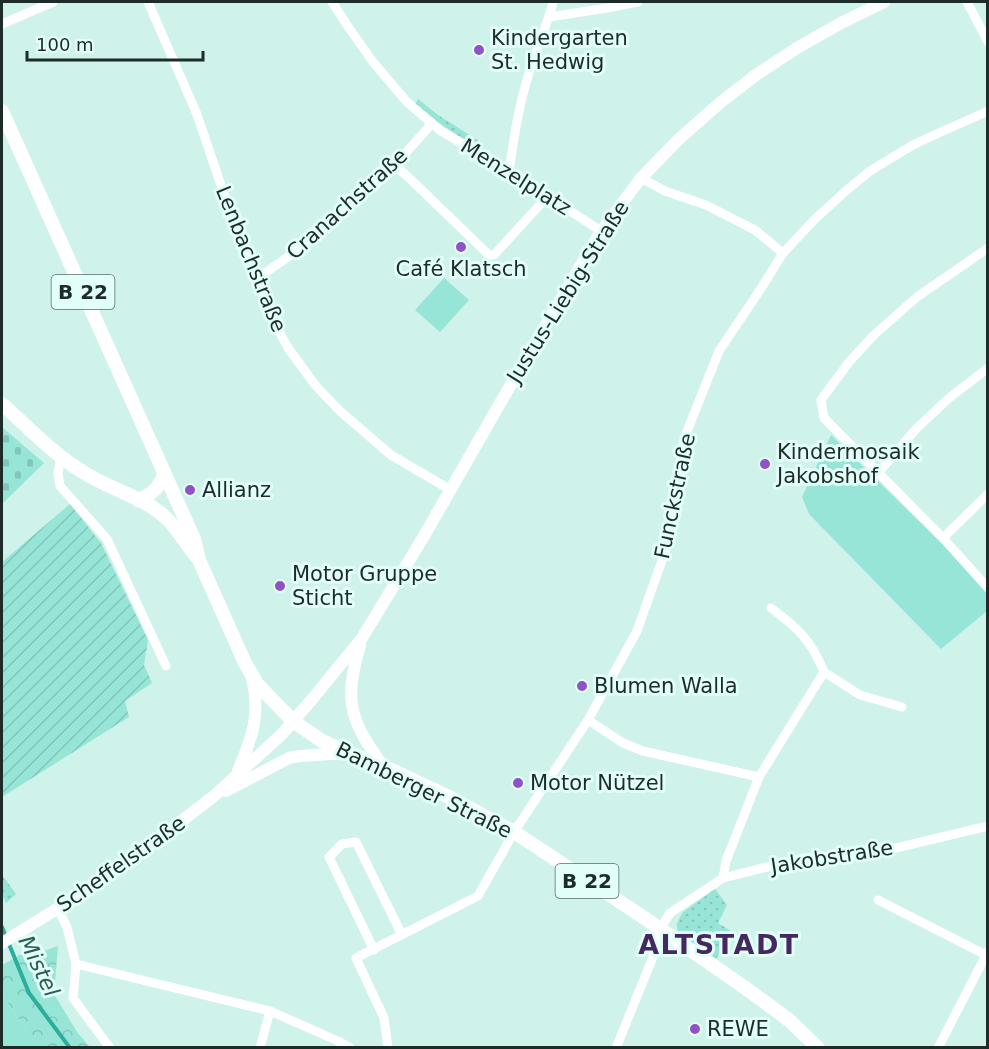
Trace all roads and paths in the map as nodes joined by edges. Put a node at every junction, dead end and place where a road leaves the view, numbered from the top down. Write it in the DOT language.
graph roads {
  1 [pos="53,2"];
  2 [pos="148,2"];
  3 [pos="332,2"];
  4 [pos="552,2"];
  5 [pos="638,2"];
  6 [pos="884,2"];
  7 [pos="967,2"];
  8 [pos="549,17"];
  9 [pos="2,24"];
  10 [pos="987,42"];
  11 [pos="2,111"];
  12 [pos="987,111"];
  13 [pos="431,122"];
  14 [pos="394,166"];
  15 [pos="509,171"];
  16 [pos="641,178"];
  17 [pos="549,196"];
  18 [pos="602,231"];
  19 [pos="987,248"];
  20 [pos="783,253"];
  21 [pos="256,279"];
  22 [pos="987,368"];
  23 [pos="2,404"];
  24 [pos="61,456"];
  25 [pos="878,473"];
  26 [pos="164,474"];
  27 [pos="449,489"];
  28 [pos="987,494"];
  29 [pos="138,500"];
  30 [pos="944,538"];
  31 [pos="199,560"];
  32 [pos="987,588"];
  33 [pos="771,608"];
  34 [pos="362,638"];
  35 [pos="166,666"];
  36 [pos="824,672"];
  37 [pos="252,676"];
  38 [pos="902,707"];
  39 [pos="588,720"];
  40 [pos="293,721"];
  41 [pos="349,753"];
  42 [pos="383,766"];
  43 [pos="759,777"];
  44 [pos="235,778"];
  45 [pos="214,796"];
  46 [pos="987,826"];
  47 [pos="514,832"];
  48 [pos="723,878"];
  49 [pos="878,900"];
  50 [pos="58,909"];
  51 [pos="660,929"];
  52 [pos="402,935"];
  53 [pos="2,943"];
  54 [pos="374,950"];
  55 [pos="987,954"];
  56 [pos="76,964"];
  57 [pos="270,1011"];
  58 [pos="110,1047"];
  59 [pos="260,1047"];
  60 [pos="350,1047"];
  61 [pos="388,1047"];
  62 [pos="616,1047"];
  63 [pos="818,1047"];
  64 [pos="938,1047"];
  1 -- 9 [label="street"];
  2 -- 21 [label="street, Lenbachstraße"];
  3 -- 13 [label="street, Menzelplatz"];
  4 -- 8 [label="street"];
  5 -- 8 [label="street"];
  6 -- 16 [label="main road, Justus-Liebig-Straße"];
  7 -- 10 [label="street"];
  8 -- 15 [label="street"];
  11 -- 26 [label="main road, B 22"];
  12 -- 20 [label="street, Funckstraße"];
  13 -- 14 [label="street, Cranachstraße"];
  13 -- 15 [label="street, Menzelplatz"];
  14 -- 17 [label="street"];
  14 -- 21 [label="street, Cranachstraße"];
  15 -- 17 [label="street, Menzelplatz"];
  16 -- 18 [label="main road, Justus-Liebig-Straße"];
  16 -- 20 [label="street"];
  17 -- 18 [label="street, Menzelplatz"];
  18 -- 27 [label="main road, Justus-Liebig-Straße"];
  19 -- 25 [label="street"];
  20 -- 39 [label="street, Funckstraße"];
  21 -- 27 [label="street, Lenbachstraße"];
  22 -- 25 [label="street"];
  23 -- 24 [label="main road, B 22"];
  24 -- 29 [label="main road, B 22"];
  24 -- 35 [label="street"];
  25 -- 30 [label="street"];
  26 -- 29 [label="main road"];
  26 -- 31 [label="main road, B 22"];
  27 -- 34 [label="main road, Justus-Liebig-Straße"];
  28 -- 30 [label="street"];
  29 -- 31 [label="main road, B 22"];
  30 -- 32 [label="street"];
  31 -- 37 [label="main road, B 22"];
  33 -- 36 [label="street"];
  34 -- 40 [label="main road, Scheffelstraße"];
  34 -- 42 [label="main road"];
  36 -- 38 [label="street"];
  36 -- 43 [label="street"];
  37 -- 40 [label="main road, B 22"];
  37 -- 44 [label="main road"];
  39 -- 43 [label="street"];
  39 -- 47 [label="street, Funckstraße"];
  40 -- 41 [label="main road, Bamberger Straße / B 22"];
  40 -- 44 [label="main road, Scheffelstraße"];
  41 -- 42 [label="main road, Bamberger Straße / B 22"];
  41 -- 45 [label="main road"];
  42 -- 47 [label="main road, Bamberger Straße / B 22"];
  43 -- 48 [label="street"];
  44 -- 45 [label="main road, Scheffelstraße"];
  45 -- 50 [label="main road, Scheffelstraße"];
  46 -- 48 [label="street, Jakobstraße"];
  47 -- 51 [label="main road, Bamberger Straße / B 22"];
  47 -- 52 [label="street, Funckstraße"];
  48 -- 51 [label="street, Jakobstraße"];
  49 -- 55 [label="street"];
  50 -- 53 [label="main road, Scheffelstraße"];
  50 -- 56 [label="street"];
  51 -- 62 [label="street"];
  51 -- 63 [label="main road, Bamberger Straße / B 22"];
  52 -- 54 [label="street, Funckstraße"];
  52 -- 54 [label="street"];
  54 -- 61 [label="street"];
  55 -- 64 [label="street"];
  56 -- 57 [label="street"];
  56 -- 58 [label="street"];
  57 -- 59 [label="street"];
  57 -- 60 [label="street"];
}
